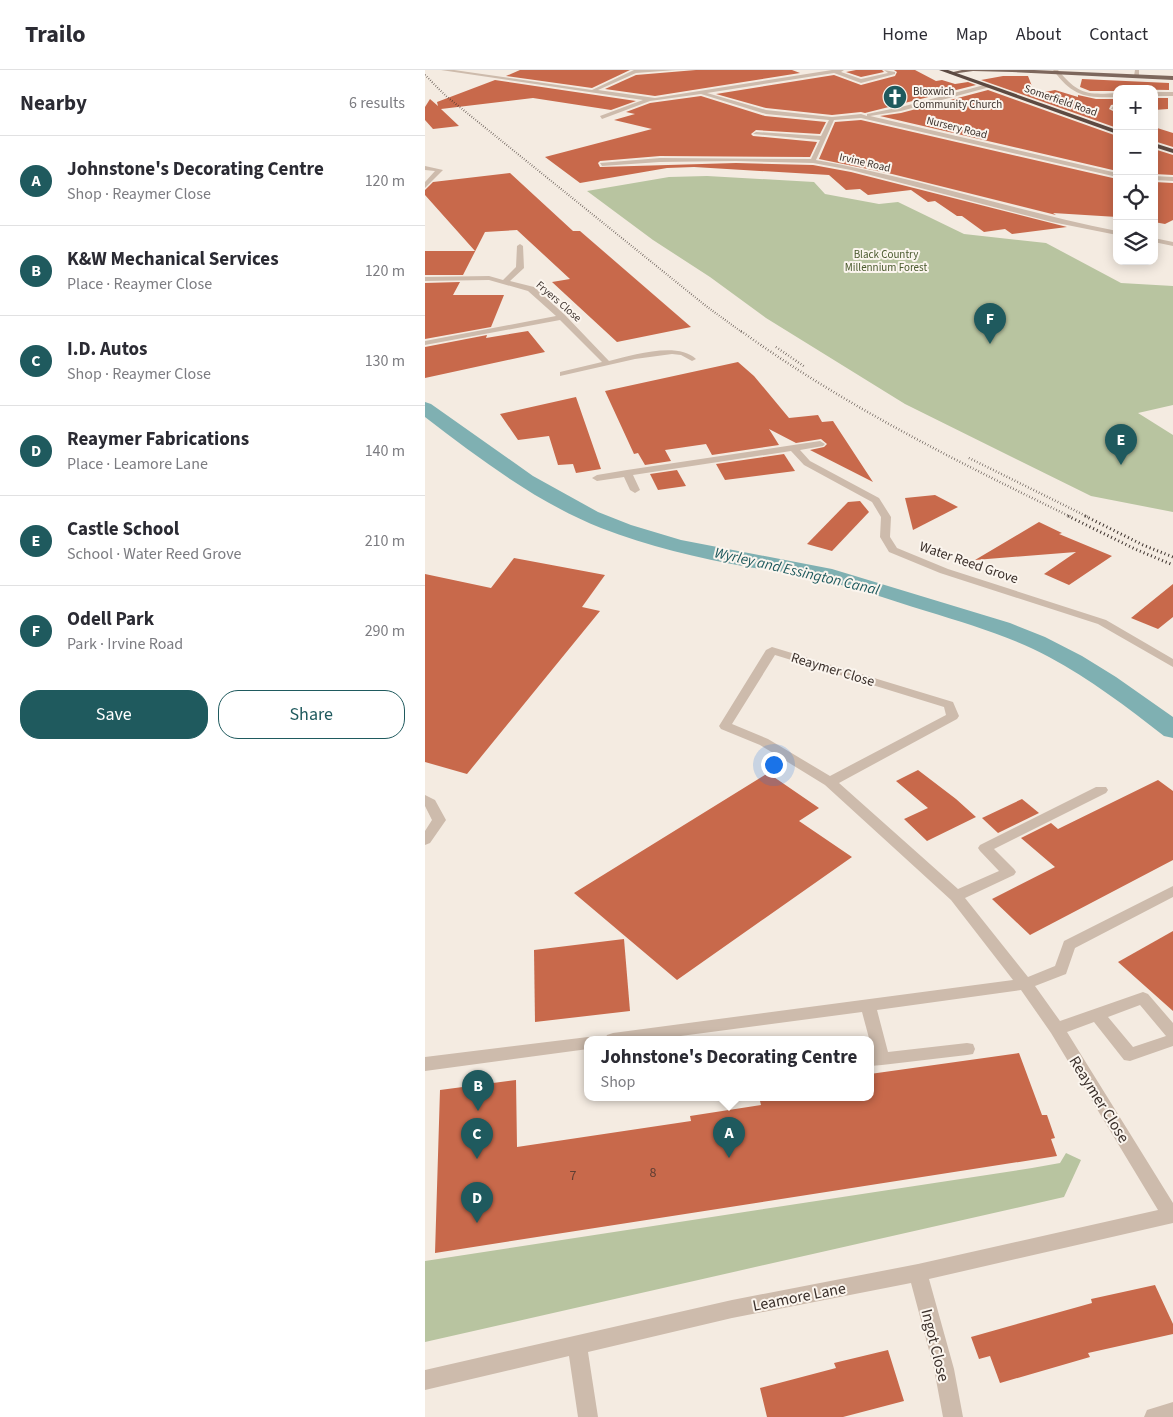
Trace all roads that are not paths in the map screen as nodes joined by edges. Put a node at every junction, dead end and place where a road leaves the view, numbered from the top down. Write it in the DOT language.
graph roads {
  1 [pos="444,70"];
  2 [pos="674,70"];
  3 [pos="805,70"];
  4 [pos="842,70"];
  5 [pos="886,70"];
  6 [pos="942,70"];
  7 [pos="1002,70"];
  8 [pos="1137,70"];
  9 [pos="638,71"];
  10 [pos="834,71"];
  11 [pos="1023,71"];
  12 [pos="1056,72"];
  13 [pos="951,73"];
  14 [pos="817,74"];
  15 [pos="1137,76"];
  16 [pos="1173,78"];
  17 [pos="973,82"];
  18 [pos="729,83"];
  19 [pos="541,85"];
  20 [pos="988,86"];
  21 [pos="533,88"];
  22 [pos="733,88"];
  23 [pos="591,92"];
  24 [pos="704,94"];
  25 [pos="1158,94"];
  26 [pos="1173,94"];
  27 [pos="1113,96"];
  28 [pos="648,100"];
  29 [pos="861,116"];
  30 [pos="602,117"];
  31 [pos="831,119"];
  32 [pos="1113,131"];
  33 [pos="756,134"];
  34 [pos="823,138"];
  35 [pos="1158,146"];
  36 [pos="1173,151"];
  37 [pos="813,161"];
  38 [pos="602,164"];
  39 [pos="425,168"];
  40 [pos="1113,174"];
  41 [pos="1158,178"];
  42 [pos="1173,179"];
  43 [pos="425,186"];
  44 [pos="1113,232"];
  45 [pos="1158,241"];
  46 [pos="1173,244"];
  47 [pos="520,246"];
  48 [pos="425,279"];
  49 [pos="505,282"];
  50 [pos="563,317"];
  51 [pos="425,343"];
  52 [pos="692,359"];
  53 [pos="607,363"];
  54 [pos="563,374"];
  55 [pos="820,444"];
  56 [pos="794,449"];
  57 [pos="627,474"];
  58 [pos="597,478"];
  59 [pos="635,490"];
  60 [pos="1173,664"];
  61 [pos="830,782"];
  62 [pos="1101,790"];
  63 [pos="425,799"];
  64 [pos="425,840"];
  65 [pos="1173,891"];
  66 [pos="956,896"];
  67 [pos="1025,984"];
  68 [pos="868,1005"];
  69 [pos="1097,1014"];
  70 [pos="1057,1029"];
  71 [pos="1173,1034"];
  72 [pos="636,1036"];
  73 [pos="873,1036"];
  74 [pos="1173,1040"];
  75 [pos="584,1044"];
  76 [pos="874,1046"];
  77 [pos="967,1049"];
  78 [pos="876,1060"];
  79 [pos="425,1064"];
  80 [pos="1172,1216"];
  81 [pos="918,1273"];
  82 [pos="577,1345"];
  83 [pos="425,1380"];
  84 [pos="1173,1412"];
  85 [pos="588,1417"];
  86 [pos="953,1417"];
  87 [pos="1154,1417"];
  1 -- 19 [label="street"];
  2 -- 9 [label="street"];
  3 -- 14 [label="street"];
  4 -- 10 [label="street"];
  5 -- 10 [label="street"];
  6 -- 13 [label="highway, Somerfield Road"];
  7 -- 11 [label="main road"];
  8 -- 15 [label="street"];
  9 -- 23 [label="street"];
  10 -- 14 [label="street"];
  11 -- 12 [label="main road"];
  11 -- 13 [label="main road"];
  11 -- 17 [label="main road"];
  12 -- 15 [label="main road"];
  12 -- 27 [label="street"];
  13 -- 17 [label="highway, Somerfield Road"];
  14 -- 22 [label="street"];
  15 -- 16 [label="main road"];
  17 -- 20 [label="highway, Somerfield Road"];
  18 -- 22 [label="street"];
  19 -- 21 [label="street"];
  19 -- 23 [label="street"];
  20 -- 29 [label="street"];
  20 -- 32 [label="highway, Somerfield Road"];
  22 -- 24 [label="street"];
  23 -- 28 [label="street"];
  24 -- 28 [label="street"];
  24 -- 31 [label="street, Nursery Road"];
  25 -- 26 [label="street"];
  28 -- 30 [label="street"];
  29 -- 31 [label="street, Nursery Road"];
  29 -- 40 [label="street, Nursery Road"];
  31 -- 34 [label="street"];
  33 -- 34 [label="street"];
  34 -- 37 [label="street"];
  35 -- 36 [label="highway"];
  37 -- 38 [label="street, Irvine Road"];
  37 -- 44 [label="street, Irvine Road"];
  39 -- 43 [label="street"];
  41 -- 42 [label="street"];
  45 -- 46 [label="street"];
  47 -- 49 [label="street"];
  48 -- 49 [label="street, Fryers Close"];
  49 -- 50 [label="street, Fryers Close"];
  50 -- 51 [label="street"];
  50 -- 53 [label="street, Fryers Close"];
  52 -- 53 [label="street"];
  53 -- 54 [label="street"];
  55 -- 56 [label="street"];
  56 -- 57 [label="street"];
  56 -- 60 [label="street, Water Reed Grove"];
  57 -- 58 [label="street"];
  57 -- 59 [label="street"];
  61 -- 61 [label="street, Reaymer Close"];
  61 -- 66 [label="street, Reaymer Close"];
  62 -- 66 [label="street"];
  63 -- 64 [label="street"];
  65 -- 67 [label="street"];
  66 -- 67 [label="street, Reaymer Close"];
  67 -- 68 [label="street"];
  67 -- 70 [label="street, Reaymer Close"];
  68 -- 72 [label="street"];
  68 -- 73 [label="street"];
  69 -- 70 [label="street"];
  69 -- 71 [label="street"];
  69 -- 74 [label="street"];
  70 -- 80 [label="street, Reaymer Close"];
  75 -- 79 [label="street"];
  76 -- 78 [label="street"];
  77 -- 78 [label="street"];
  80 -- 81 [label="street, Leamore Lane"];
  81 -- 82 [label="street, Leamore Lane"];
  81 -- 86 [label="street, Ingot Close"];
  82 -- 83 [label="street, Leamore Lane"];
  82 -- 85 [label="street"];
  84 -- 87 [label="street"];
}
